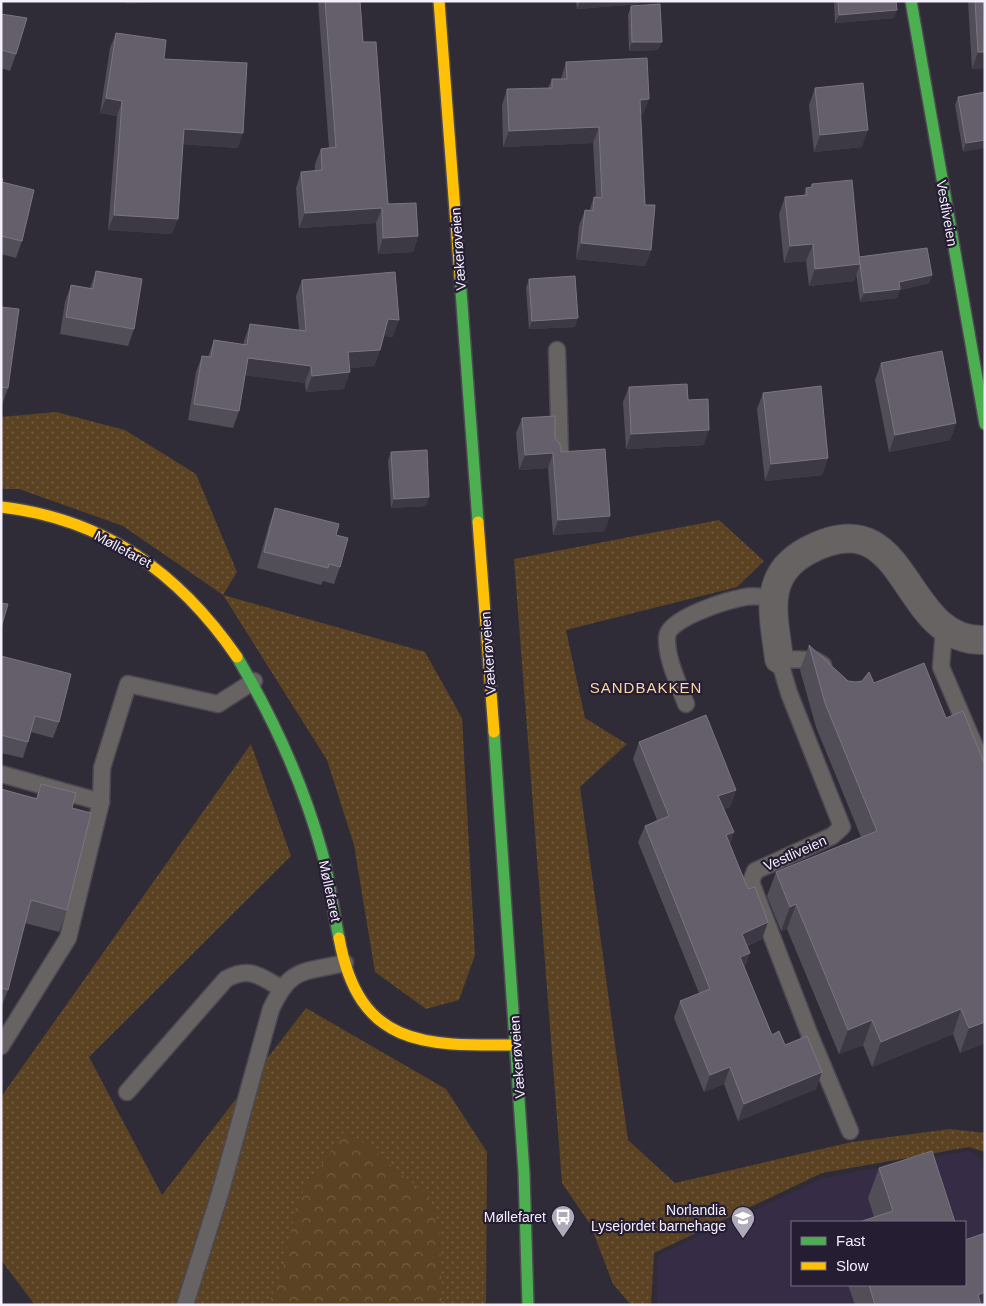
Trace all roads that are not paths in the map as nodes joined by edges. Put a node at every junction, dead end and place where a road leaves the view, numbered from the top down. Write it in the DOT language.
graph roads {
  1 [pos="438,1"];
  2 [pos="911,1"];
  3 [pos="557,350"];
  4 [pos="985,424"];
  5 [pos="560,452"];
  6 [pos="1,507"];
  7 [pos="772,598"];
  8 [pos="944,629"];
  9 [pos="985,640"];
  10 [pos="779,659"];
  11 [pos="836,675"];
  12 [pos="254,682"];
  13 [pos="686,704"];
  14 [pos="985,770"];
  15 [pos="1,774"];
  16 [pos="101,802"];
  17 [pos="344,963"];
  18 [pos="281,988"];
  19 [pos="517,1045"];
  20 [pos="1,1046"];
  21 [pos="127,1092"];
  22 [pos="850,1131"];
  23 [pos="185,1305"];
  24 [pos="528,1305"];
  1 -- 19 [label="main road, Vækerøveien"];
  2 -- 4 [label="main road, Vestliveien"];
  3 -- 5 [label="lane"];
  6 -- 12 [label="main road, Møllefaret"];
  7 -- 8 [label="street, Vestliveien"];
  7 -- 10 [label="street, Vestliveien"];
  7 -- 13 [label="lane"];
  8 -- 9 [label="street, Vestliveien"];
  8 -- 14 [label="lane"];
  10 -- 11 [label="lane"];
  10 -- 22 [label="lane, Vestliveien"];
  12 -- 16 [label="lane"];
  12 -- 17 [label="main road, Møllefaret"];
  15 -- 16 [label="lane"];
  16 -- 20 [label="lane"];
  17 -- 18 [label="lane"];
  17 -- 19 [label="main road, Møllefaret"];
  18 -- 21 [label="lane"];
  18 -- 23 [label="lane"];
  19 -- 24 [label="main road, Vækerøveien"];
}
